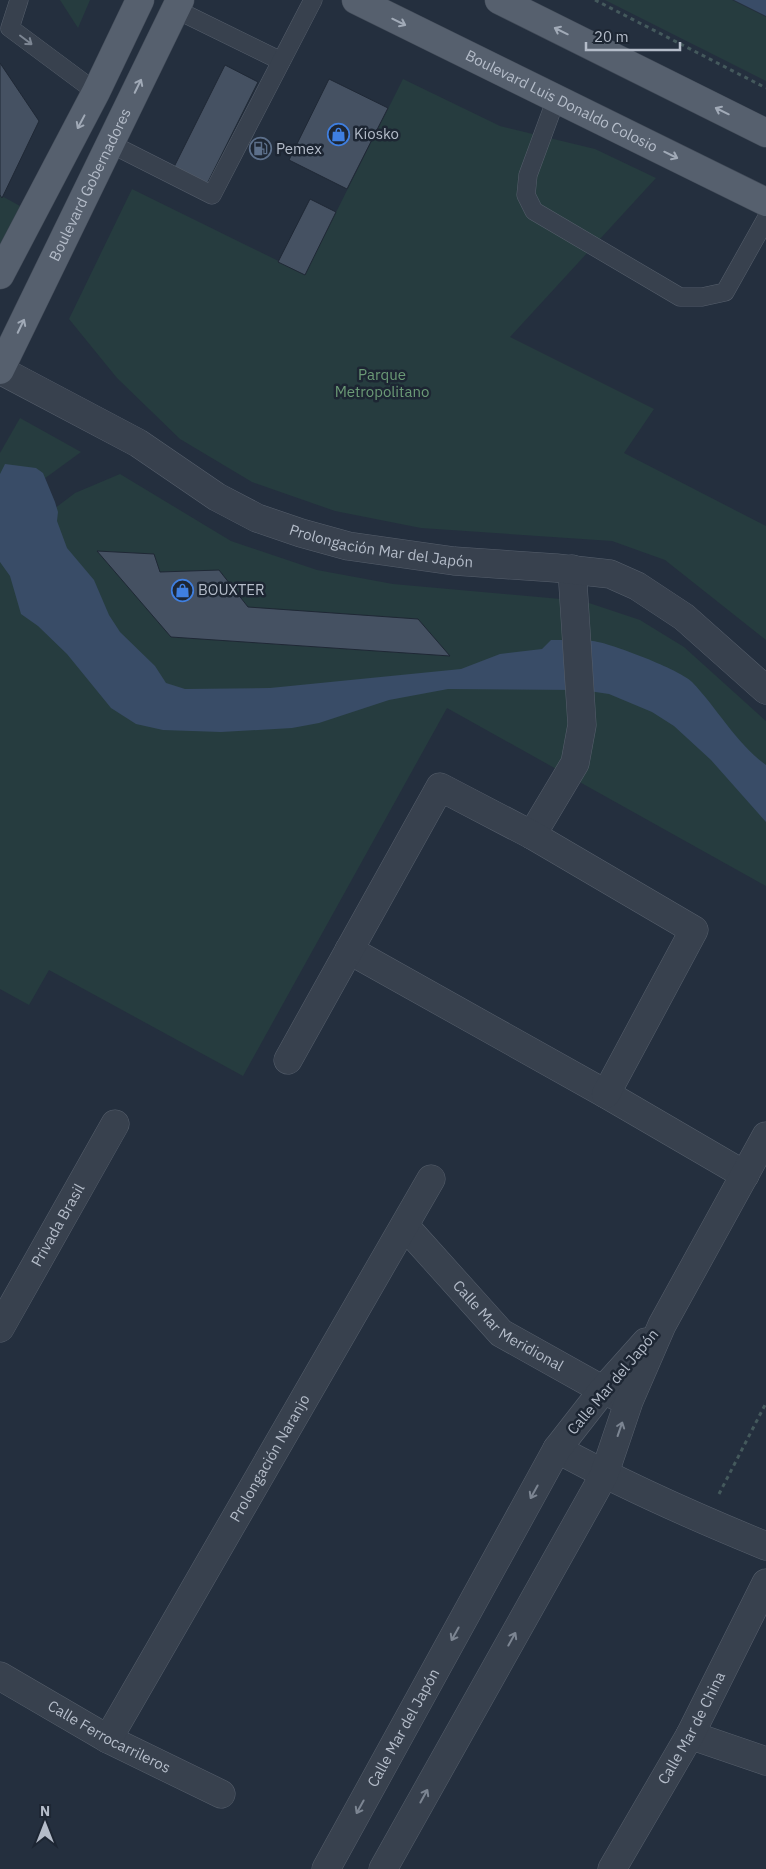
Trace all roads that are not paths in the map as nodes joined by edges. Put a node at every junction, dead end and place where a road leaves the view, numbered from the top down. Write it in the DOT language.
graph roads {
  1 [pos="19,0"];
  2 [pos="140,0"];
  3 [pos="313,0"];
  4 [pos="356,0"];
  5 [pos="499,0"];
  6 [pos="177,4"];
  7 [pos="281,62"];
  8 [pos="96,92"];
  9 [pos="556,99"];
  10 [pos="766,133"];
  11 [pos="111,144"];
  12 [pos="766,202"];
  13 [pos="766,219"];
  14 [pos="0,275"];
  15 [pos="0,370"];
  16 [pos="572,569"];
  17 [pos="766,690"];
  18 [pos="532,835"];
  19 [pos="349,950"];
  20 [pos="288,1060"];
  21 [pos="606,1094"];
  22 [pos="115,1124"];
  23 [pos="766,1136"];
  24 [pos="745,1175"];
  25 [pos="431,1179"];
  26 [pos="405,1226"];
  27 [pos="662,1325"];
  28 [pos="0,1328"];
  29 [pos="603,1390"];
  30 [pos="629,1401"];
  31 [pos="557,1449"];
  32 [pos="604,1475"];
  33 [pos="766,1546"];
  34 [pos="766,1583"];
  35 [pos="0,1676"];
  36 [pos="690,1735"];
  37 [pos="108,1739"];
  38 [pos="766,1761"];
  39 [pos="220,1794"];
  40 [pos="326,1869"];
  41 [pos="383,1869"];
  42 [pos="612,1869"];
  1 -- 8 [label="lane, one-way"];
  2 -- 8 [label="main road"];
  3 -- 7 [label="lane"];
  4 -- 9 [label="main road, Boulevard Luis Donaldo Colosio, one-way"];
  10 -- 5 [label="main road, one-way"];
  6 -- 7 [label="lane"];
  11 -- 6 [label="main road, Boulevard Gobernadores, one-way"];
  7 -- 11 [label="lane"];
  8 -- 14 [label="main road, one-way"];
  9 -- 12 [label="main road, Boulevard Luis Donaldo Colosio, one-way"];
  9 -- 13 [label="lane"];
  15 -- 11 [label="main road, Boulevard Gobernadores, one-way"];
  15 -- 16 [label="street, Prolongación Mar del Japón"];
  16 -- 17 [label="street, Prolongación Mar del Japón"];
  16 -- 18 [label="street"];
  18 -- 19 [label="street"];
  18 -- 21 [label="street"];
  19 -- 20 [label="street"];
  19 -- 21 [label="street"];
  21 -- 24 [label="street"];
  22 -- 28 [label="street, Privada Brasil"];
  23 -- 24 [label="street"];
  24 -- 27 [label="street"];
  25 -- 26 [label="street, Prolongación Naranjo"];
  26 -- 29 [label="street, Calle Mar Meridional"];
  26 -- 37 [label="street, Prolongación Naranjo"];
  27 -- 29 [label="street, Calle Mar del Japón"];
  27 -- 30 [label="street, Calle Mar del Japón"];
  29 -- 30 [label="street, Calle Mar Meridional"];
  29 -- 31 [label="street, Calle Mar del Japón"];
  32 -- 30 [label="street, Calle Mar del Japón, one-way"];
  31 -- 32 [label="street"];
  31 -- 40 [label="street, Calle Mar del Japón, one-way"];
  32 -- 33 [label="street"];
  41 -- 32 [label="street, Calle Mar del Japón, one-way"];
  34 -- 36 [label="street, Calle Mar de China"];
  35 -- 37 [label="street, Calle Ferrocarrileros"];
  36 -- 38 [label="street"];
  36 -- 42 [label="street, Calle Mar de China"];
  37 -- 39 [label="street, Calle Ferrocarrileros"];
}
